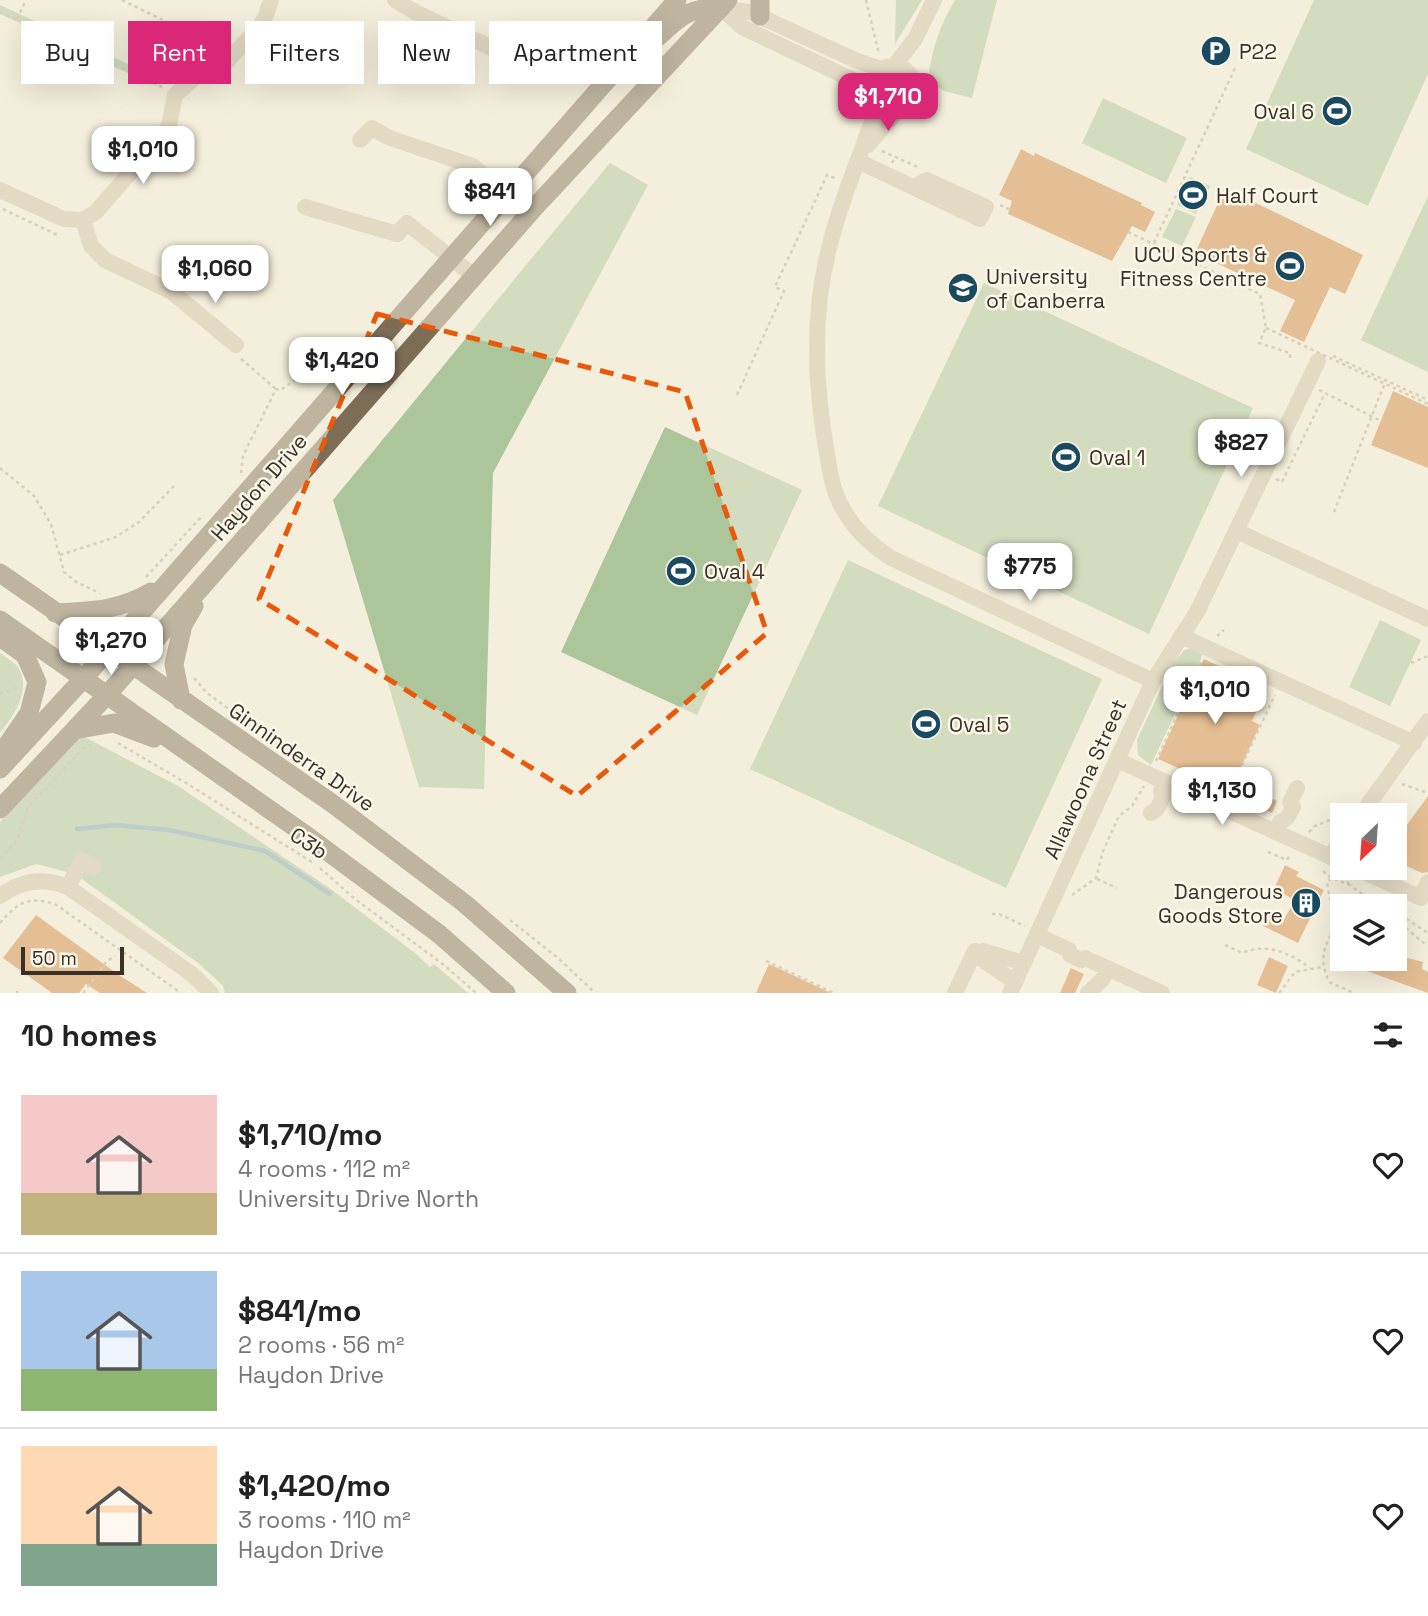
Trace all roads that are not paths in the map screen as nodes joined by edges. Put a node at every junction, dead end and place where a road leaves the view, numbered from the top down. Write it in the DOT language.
graph roads {
  1 [pos="271,0"];
  2 [pos="395,0"];
  3 [pos="677,0"];
  4 [pos="934,0"];
  5 [pos="721,3"];
  6 [pos="760,8"];
  7 [pos="656,21"];
  8 [pos="662,32"];
  9 [pos="915,39"];
  10 [pos="489,47"];
  11 [pos="887,67"];
  12 [pos="910,73"];
  13 [pos="595,84"];
  14 [pos="875,96"];
  15 [pos="900,107"];
  16 [pos="360,140"];
  17 [pos="860,157"];
  18 [pos="914,187"];
  19 [pos="0,190"];
  20 [pos="508,192"];
  21 [pos="305,206"];
  22 [pos="535,207"];
  23 [pos="83,220"];
  24 [pos="451,258"];
  25 [pos="474,276"];
  26 [pos="236,345"];
  27 [pos="1320,356"];
  28 [pos="1236,531"];
  29 [pos="0,573"];
  30 [pos="212,575"];
  31 [pos="165,584"];
  32 [pos="55,612"];
  33 [pos="1428,619"];
  34 [pos="0,620"];
  35 [pos="1181,636"];
  36 [pos="0,637"];
  37 [pos="108,649"];
  38 [pos="132,666"];
  39 [pos="83,678"];
  40 [pos="1153,681"];
  41 [pos="107,695"];
  42 [pos="181,700"];
  43 [pos="1428,722"];
  44 [pos="74,730"];
  45 [pos="1414,743"];
  46 [pos="187,753"];
  47 [pos="0,754"];
  48 [pos="1117,760"];
  49 [pos="0,769"];
  50 [pos="1250,786"];
  51 [pos="1294,795"];
  52 [pos="1363,803"];
  53 [pos="0,808"];
  54 [pos="1237,814"];
  55 [pos="1278,827"];
  56 [pos="1330,856"];
  57 [pos="94,867"];
  58 [pos="1382,880"];
  59 [pos="1428,882"];
  60 [pos="68,887"];
  61 [pos="0,896"];
  62 [pos="1038,934"];
  63 [pos="975,951"];
  64 [pos="1024,963"];
  65 [pos="1108,968"];
  66 [pos="1013,987"];
  67 [pos="957,989"];
  68 [pos="211,993"];
  69 [pos="506,993"];
  70 [pos="567,993"];
  71 [pos="1088,993"];
  72 [pos="1161,993"];
  1 -- 23 [label="street"];
  2 -- 10 [label="street"];
  3 -- 7 [label="main road, Haydon Drive"];
  4 -- 9 [label="street"];
  5 -- 6 [label="street"];
  5 -- 8 [label="main road"];
  5 -- 14 [label="street"];
  5 -- 22 [label="main road, Haydon Drive"];
  6 -- 11 [label="street"];
  9 -- 11 [label="street"];
  9 -- 12 [label="street"];
  11 -- 12 [label="street"];
  11 -- 14 [label="street"];
  12 -- 15 [label="street"];
  13 -- 20 [label="main road, Haydon Drive"];
  14 -- 15 [label="street"];
  14 -- 17 [label="street"];
  15 -- 17 [label="street"];
  16 -- 20 [label="street"];
  17 -- 18 [label="street"];
  17 -- 40 [label="street"];
  19 -- 23 [label="street"];
  20 -- 22 [label="street"];
  20 -- 24 [label="main road, Haydon Drive"];
  21 -- 24 [label="street"];
  22 -- 25 [label="main road, Haydon Drive"];
  23 -- 26 [label="street"];
  24 -- 25 [label="street"];
  24 -- 31 [label="main road, Haydon Drive"];
  25 -- 30 [label="main road, Haydon Drive"];
  27 -- 28 [label="street, Allawoona Street"];
  28 -- 33 [label="street"];
  28 -- 35 [label="street, Allawoona Street"];
  29 -- 32 [label="main road, Ginninderra Drive"];
  30 -- 38 [label="main road, Haydon Drive"];
  30 -- 42 [label="main road"];
  31 -- 32 [label="main road"];
  31 -- 37 [label="main road, Haydon Drive"];
  32 -- 37 [label="main road, Ginninderra Drive"];
  34 -- 39 [label="main road"];
  35 -- 40 [label="street, Allawoona Street"];
  35 -- 45 [label="street"];
  36 -- 47 [label="main road"];
  37 -- 38 [label="main road, Ginninderra Drive"];
  37 -- 39 [label="main road, Haydon Drive"];
  38 -- 41 [label="main road, Haydon Drive"];
  38 -- 42 [label="main road, Ginninderra Drive"];
  39 -- 41 [label="main road"];
  39 -- 49 [label="main road, Haydon Drive"];
  40 -- 48 [label="street, Allawoona Street"];
  41 -- 44 [label="main road, Haydon Drive"];
  41 -- 46 [label="main road"];
  42 -- 70 [label="main road, Ginninderra Drive"];
  43 -- 45 [label="street"];
  44 -- 46 [label="main road"];
  44 -- 53 [label="main road, Haydon Drive"];
  45 -- 52 [label="street"];
  46 -- 69 [label="main road"];
  48 -- 54 [label="street"];
  48 -- 62 [label="street, Allawoona Street"];
  50 -- 54 [label="street"];
  51 -- 55 [label="street"];
  54 -- 55 [label="street"];
  55 -- 56 [label="street"];
  57 -- 60 [label="street"];
  58 -- 59 [label="street"];
  60 -- 61 [label="street"];
  60 -- 68 [label="street"];
  62 -- 64 [label="street, Allawoona Street"];
  62 -- 65 [label="street"];
  63 -- 64 [label="street"];
  63 -- 66 [label="street"];
  63 -- 67 [label="street"];
  64 -- 66 [label="street, Allawoona Street"];
  65 -- 71 [label="street"];
  65 -- 72 [label="street"];
}
